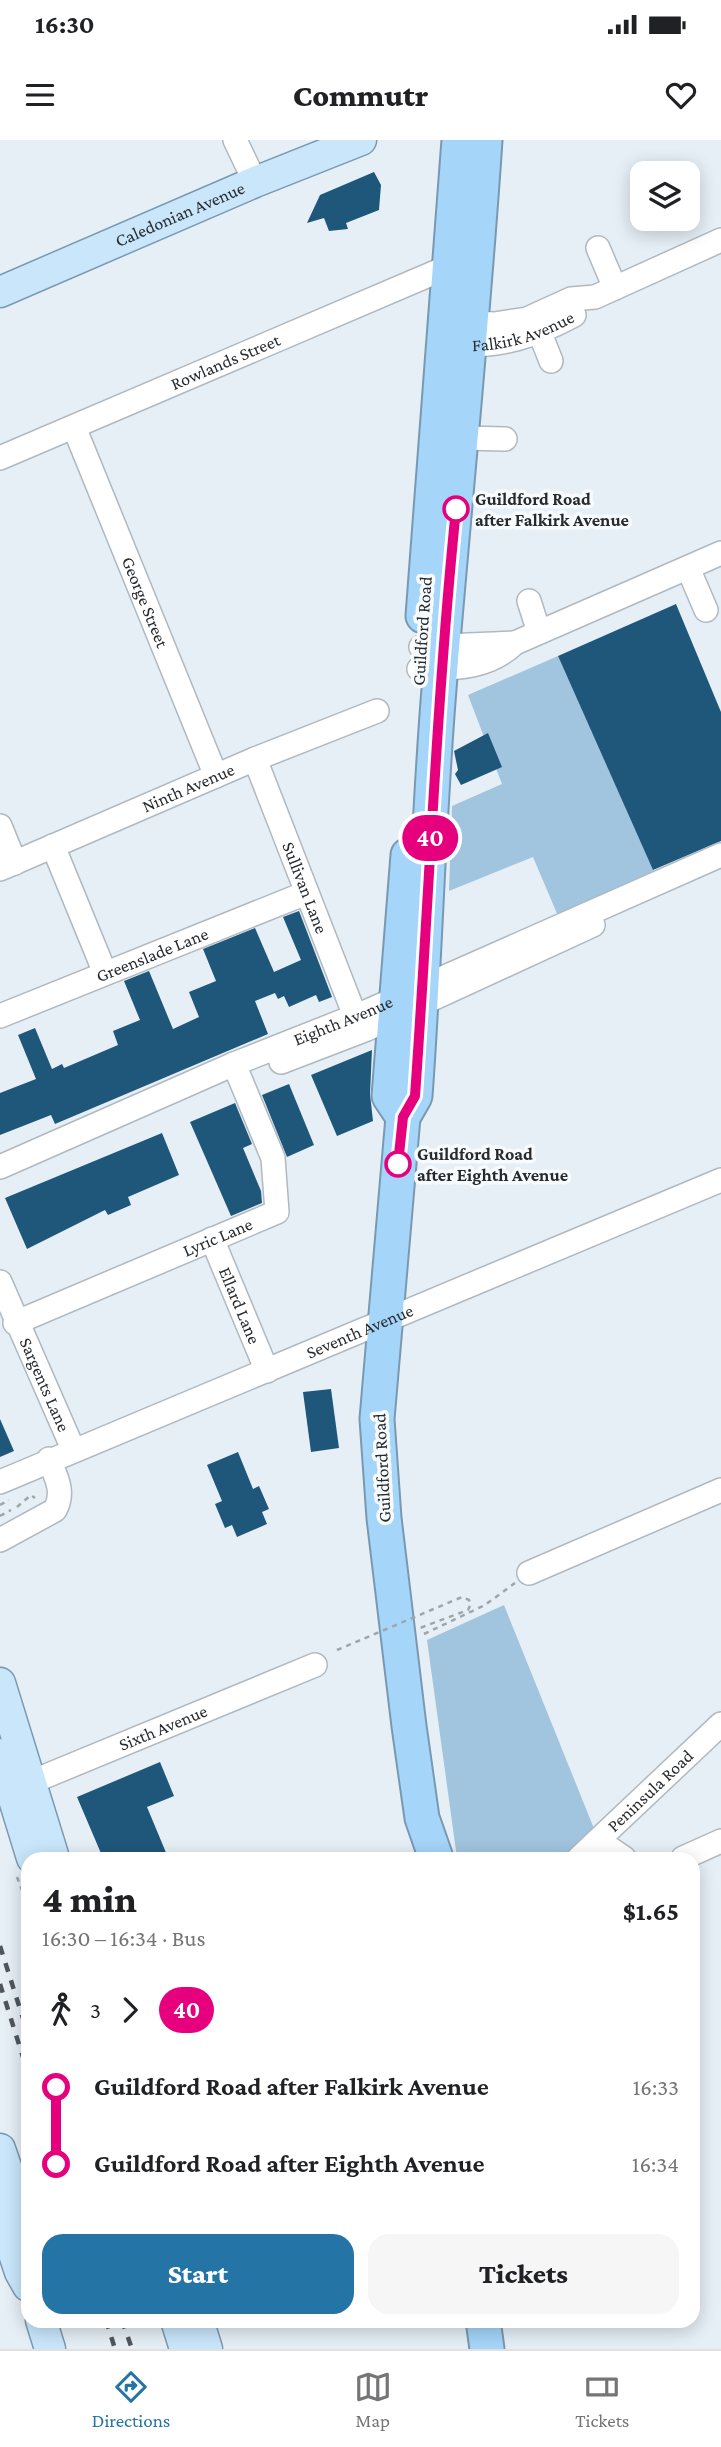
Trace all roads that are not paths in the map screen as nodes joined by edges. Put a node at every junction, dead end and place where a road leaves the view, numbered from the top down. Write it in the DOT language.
graph roads {
  1 [pos="235,140"];
  2 [pos="361,140"];
  3 [pos="459,140"];
  4 [pos="485,140"];
  5 [pos="254,182"];
  6 [pos="721,240"];
  7 [pos="598,248"];
  8 [pos="450,265"];
  9 [pos="0,292"];
  10 [pos="605,292"];
  11 [pos="541,323"];
  12 [pos="458,334"];
  13 [pos="556,359"];
  14 [pos="74,427"];
  15 [pos="463,438"];
  16 [pos="505,439"];
  17 [pos="0,458"];
  18 [pos="721,553"];
  19 [pos="688,568"];
  20 [pos="528,601"];
  21 [pos="706,610"];
  22 [pos="539,632"];
  23 [pos="431,658"];
  24 [pos="377,711"];
  25 [pos="255,760"];
  26 [pos="216,776"];
  27 [pos="0,826"];
  28 [pos="53,846"];
  29 [pos="721,855"];
  30 [pos="8,866"];
  31 [pos="721,870"];
  32 [pos="306,893"];
  33 [pos="105,972"];
  34 [pos="410,1001"];
  35 [pos="0,1016"];
  36 [pos="355,1016"];
  37 [pos="237,1071"];
  38 [pos="0,1167"];
  39 [pos="721,1180"];
  40 [pos="0,1181"];
  41 [pos="212,1239"];
  42 [pos="0,1282"];
  43 [pos="15,1323"];
  44 [pos="383,1323"];
  45 [pos="267,1371"];
  46 [pos="73,1449"];
  47 [pos="49,1459"];
  48 [pos="0,1482"];
  49 [pos="721,1490"];
  50 [pos="0,1540"];
  51 [pos="529,1573"];
  52 [pos="316,1665"];
  53 [pos="0,1683"];
  54 [pos="721,1724"];
  55 [pos="0,1754"];
  56 [pos="21,1786"];
  57 [pos="422,1818"];
  58 [pos="598,1841"];
  59 [pos="721,1841"];
  60 [pos="31,1852"];
  61 [pos="51,1852"];
  62 [pos="415,1852"];
  63 [pos="434,1852"];
  64 [pos="586,1852"];
  65 [pos="615,1852"];
  66 [pos="696,1852"];
  67 [pos="0,2150"];
  68 [pos="0,2211"];
  69 [pos="21,2211"];
  70 [pos="21,2274"];
  71 [pos="43,2328"];
  72 [pos="178,2328"];
  73 [pos="200,2328"];
  74 [pos="484,2328"];
  75 [pos="50,2349"];
  76 [pos="185,2349"];
  77 [pos="207,2349"];
  78 [pos="486,2349"];
  1 -- 5 [label="street"];
  2 -- 5 [label="main road, Caledonian Avenue"];
  3 -- 8 [label="highway, Guildford Road"];
  4 -- 12 [label="highway, Guildford Road"];
  5 -- 9 [label="main road, Caledonian Avenue"];
  6 -- 10 [label="street, Falkirk Avenue"];
  7 -- 10 [label="street"];
  8 -- 12 [label="highway, Guildford Road"];
  8 -- 14 [label="street, Rowlands Street"];
  10 -- 11 [label="street, Falkirk Avenue"];
  11 -- 12 [label="street, Falkirk Avenue"];
  11 -- 13 [label="street"];
  12 -- 15 [label="highway, Guildford Road"];
  12 -- 23 [label="highway, Guildford Road"];
  14 -- 17 [label="street, Rowlands Street"];
  14 -- 26 [label="street, George Street"];
  15 -- 16 [label="street"];
  15 -- 23 [label="highway, Guildford Road"];
  18 -- 19 [label="street"];
  19 -- 21 [label="street"];
  19 -- 22 [label="street"];
  20 -- 22 [label="street"];
  22 -- 23 [label="street"];
  23 -- 34 [label="highway, Guildford Road"];
  24 -- 25 [label="street, Ninth Avenue"];
  25 -- 26 [label="street, Ninth Avenue"];
  25 -- 32 [label="street, Sullivan Lane"];
  26 -- 28 [label="street, Ninth Avenue"];
  27 -- 30 [label="street"];
  28 -- 30 [label="street, Ninth Avenue"];
  28 -- 33 [label="street"];
  29 -- 34 [label="street, Eighth Avenue"];
  31 -- 34 [label="street, Eighth Avenue"];
  32 -- 33 [label="street, Greenslade Lane"];
  32 -- 36 [label="street, Sullivan Lane"];
  33 -- 35 [label="street, Greenslade Lane"];
  34 -- 36 [label="street, Eighth Avenue"];
  34 -- 37 [label="street, Eighth Avenue"];
  34 -- 44 [label="highway, Guildford Road"];
  36 -- 37 [label="street, Eighth Avenue"];
  37 -- 38 [label="street, Eighth Avenue"];
  37 -- 40 [label="street, Eighth Avenue"];
  37 -- 41 [label="street, Lyric Lane"];
  39 -- 44 [label="street, Seventh Avenue"];
  41 -- 43 [label="street, Lyric Lane"];
  41 -- 45 [label="street, Ellard Lane"];
  42 -- 43 [label="street, Sargents Lane"];
  43 -- 46 [label="street, Sargents Lane"];
  44 -- 45 [label="street, Seventh Avenue"];
  44 -- 57 [label="highway, Guildford Road"];
  45 -- 46 [label="street, Seventh Avenue"];
  46 -- 47 [label="street, Seventh Avenue"];
  47 -- 48 [label="street, Seventh Avenue"];
  47 -- 50 [label="street"];
  49 -- 51 [label="street"];
  52 -- 56 [label="street, Sixth Avenue"];
  53 -- 56 [label="main road"];
  54 -- 58 [label="street, Peninsula Road"];
  55 -- 56 [label="main road"];
  56 -- 60 [label="main road"];
  56 -- 61 [label="main road"];
  57 -- 62 [label="highway, Guildford Road"];
  57 -- 63 [label="highway, Guildford Road"];
  58 -- 64 [label="street, Peninsula Road"];
  58 -- 65 [label="street"];
  59 -- 66 [label="street"];
  67 -- 69 [label="main road"];
  68 -- 70 [label="main road"];
  71 -- 75 [label="main road"];
  72 -- 76 [label="main road"];
  73 -- 77 [label="main road"];
  74 -- 78 [label="highway"];
}
